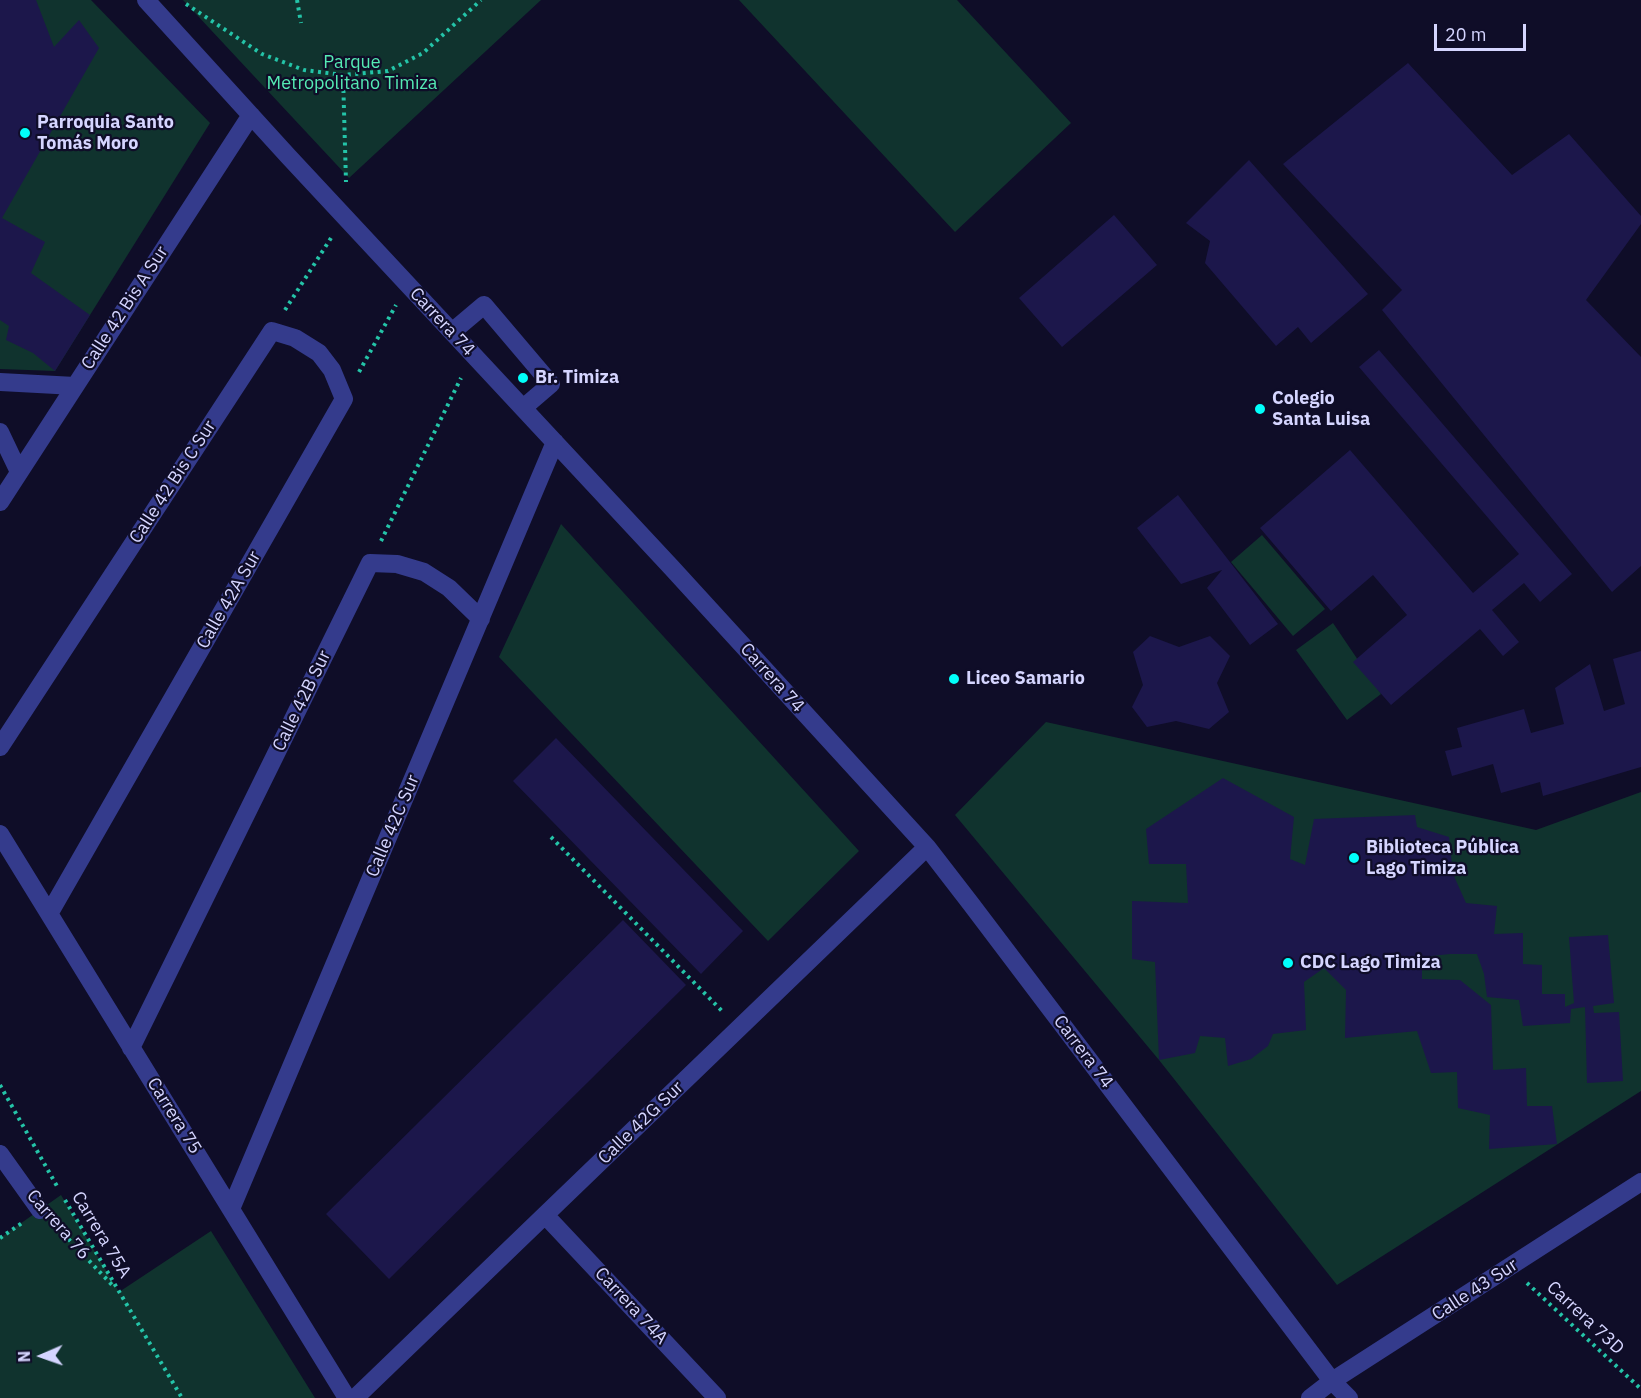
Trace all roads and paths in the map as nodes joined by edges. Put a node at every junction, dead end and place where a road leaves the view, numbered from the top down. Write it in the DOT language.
graph roads {
  1 [pos="146,0"];
  2 [pos="179,0"];
  3 [pos="297,0"];
  4 [pos="481,0"];
  5 [pos="301,23"];
  6 [pos="343,75"];
  7 [pos="251,115"];
  8 [pos="346,187"];
  9 [pos="345,217"];
  10 [pos="407,284"];
  11 [pos="272,331"];
  12 [pos="452,332"];
  13 [pos="473,354"];
  14 [pos="0,382"];
  15 [pos="75,386"];
  16 [pos="344,399"];
  17 [pos="523,408"];
  18 [pos="0,432"];
  19 [pos="555,442"];
  20 [pos="19,472"];
  21 [pos="0,502"];
  22 [pos="370,563"];
  23 [pos="481,619"];
  24 [pos="0,747"];
  25 [pos="0,834"];
  26 [pos="551,837"];
  27 [pos="927,848"];
  28 [pos="50,914"];
  29 [pos="739,1029"];
  30 [pos="131,1048"];
  31 [pos="0,1085"];
  32 [pos="0,1154"];
  33 [pos="1641,1182"];
  34 [pos="231,1209"];
  35 [pos="40,1210"];
  36 [pos="545,1215"];
  37 [pos="1510,1267"];
  38 [pos="119,1292"];
  39 [pos="1332,1381"];
  40 [pos="1641,1389"];
  41 [pos="182,1398"];
  42 [pos="347,1398"];
  43 [pos="356,1398"];
  44 [pos="717,1398"];
  45 [pos="1310,1398"];
  46 [pos="1349,1398"];
  1 -- 7 [label="street, Carrera 74"];
  2 -- 6 [label="path"];
  3 -- 5 [label="path"];
  4 -- 6 [label="path"];
  6 -- 8 [label="path"];
  7 -- 9 [label="street, Carrera 74"];
  7 -- 15 [label="street, Calle 42 Bis A Sur"];
  9 -- 10 [label="street, Carrera 74"];
  9 -- 11 [label="path"];
  10 -- 12 [label="street, Carrera 74"];
  10 -- 16 [label="path"];
  11 -- 16 [label="street"];
  11 -- 24 [label="street, Calle 42 Bis C Sur"];
  12 -- 13 [label="street, Carrera 74"];
  12 -- 17 [label="street"];
  13 -- 17 [label="street, Carrera 74"];
  13 -- 22 [label="path"];
  14 -- 15 [label="street"];
  15 -- 20 [label="street, Calle 42 Bis A Sur"];
  16 -- 28 [label="street, Calle 42A Sur"];
  17 -- 19 [label="street, Carrera 74"];
  18 -- 20 [label="street"];
  19 -- 23 [label="street, Calle 42C Sur"];
  19 -- 27 [label="street, Carrera 74"];
  20 -- 21 [label="street, Calle 42 Bis A Sur"];
  22 -- 23 [label="street"];
  22 -- 30 [label="street, Calle 42B Sur"];
  23 -- 34 [label="street, Calle 42C Sur"];
  25 -- 28 [label="street, Carrera 75"];
  26 -- 29 [label="path"];
  27 -- 29 [label="street, Calle 42G Sur"];
  27 -- 39 [label="street, Carrera 74"];
  28 -- 30 [label="street, Carrera 75"];
  29 -- 36 [label="street, Calle 42G Sur"];
  30 -- 34 [label="street, Carrera 75"];
  31 -- 38 [label="path, Carrera 75A"];
  32 -- 35 [label="street, Carrera 76"];
  33 -- 37 [label="street, Calle 43 Sur"];
  34 -- 42 [label="street, Carrera 75"];
  35 -- 38 [label="path, Carrera 76"];
  36 -- 43 [label="street, Calle 42G Sur"];
  36 -- 44 [label="street, Carrera 74A"];
  37 -- 39 [label="street, Calle 43 Sur"];
  37 -- 40 [label="path, Carrera 73D"];
  38 -- 41 [label="path, Carrera 75A"];
  39 -- 45 [label="street, Calle 43 Sur"];
  39 -- 46 [label="street, Carrera 74"];
}
